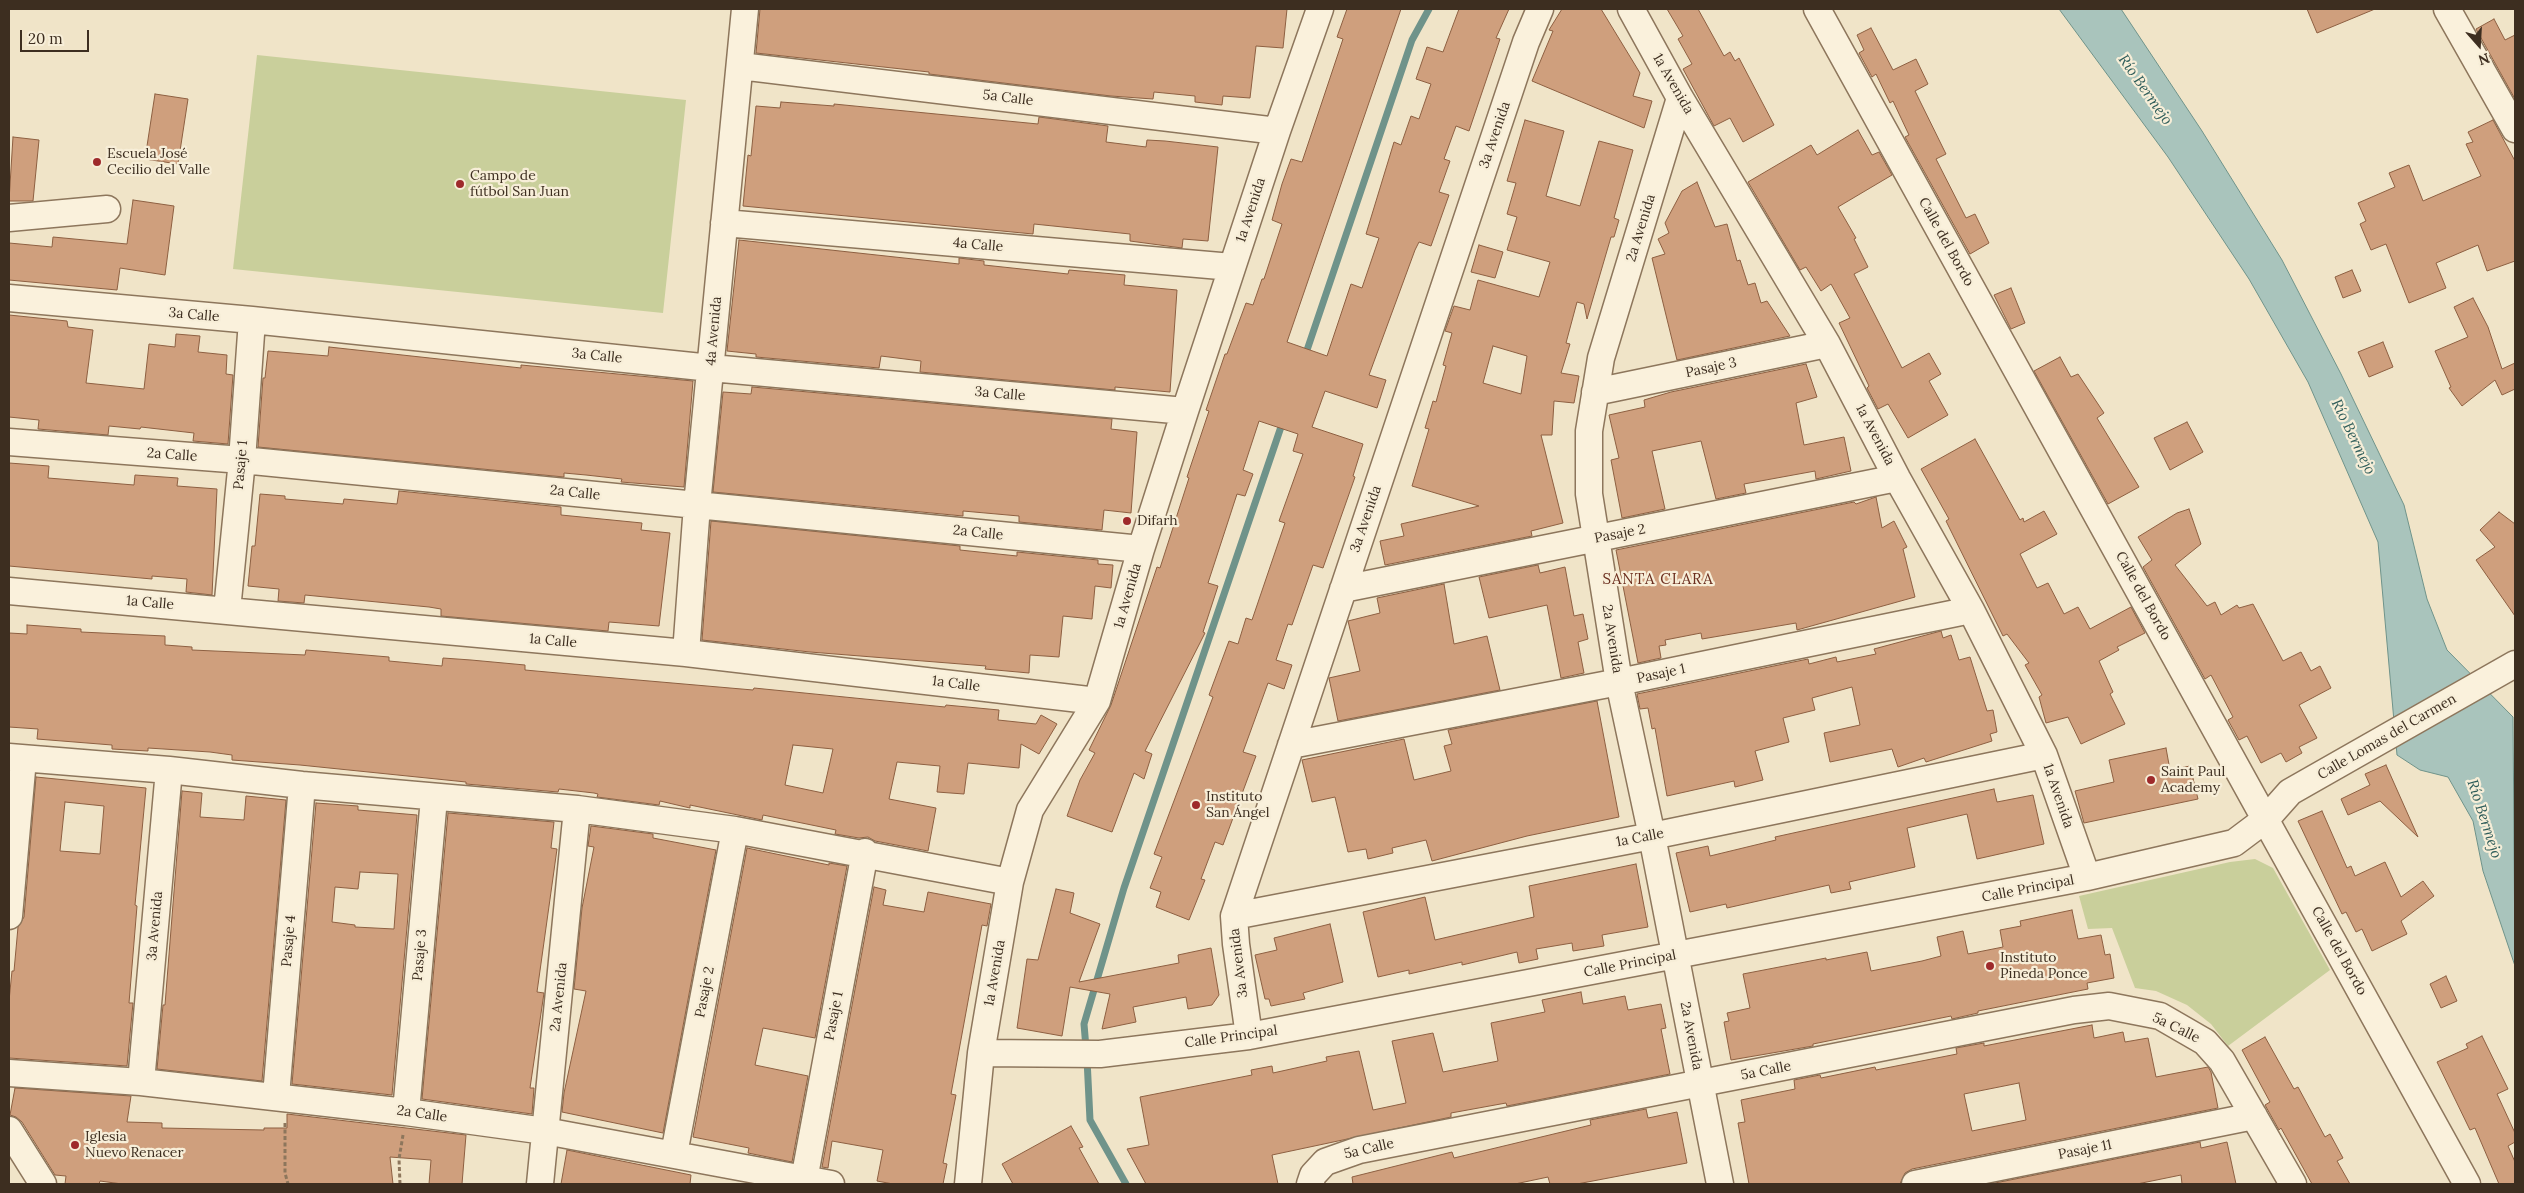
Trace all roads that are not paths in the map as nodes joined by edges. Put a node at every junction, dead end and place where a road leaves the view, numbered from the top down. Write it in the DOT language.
graph roads {
  1 [pos="745,9"];
  2 [pos="1320,9"];
  3 [pos="1540,9"];
  4 [pos="1630,9"];
  5 [pos="1817,9"];
  6 [pos="2447,9"];
  7 [pos="740,66"];
  8 [pos="1680,98"];
  9 [pos="1277,130"];
  10 [pos="2515,130"];
  11 [pos="108,209"];
  12 [pos="9,218"];
  13 [pos="724,223"];
  14 [pos="1232,267"];
  15 [pos="9,298"];
  16 [pos="252,320"];
  17 [pos="1827,344"];
  18 [pos="711,368"];
  19 [pos="1595,392"];
  20 [pos="1185,411"];
  21 [pos="9,442"];
  22 [pos="242,460"];
  23 [pos="1897,478"];
  24 [pos="697,505"];
  25 [pos="1595,540"];
  26 [pos="1141,549"];
  27 [pos="1343,589"];
  28 [pos="9,591"];
  29 [pos="227,610"];
  30 [pos="1971,610"];
  31 [pos="686,653"];
  32 [pos="2515,664"];
  33 [pos="1619,682"];
  34 [pos="1097,700"];
  35 [pos="1291,745"];
  36 [pos="2044,755"];
  37 [pos="16,758"];
  38 [pos="169,770"];
  39 [pos="302,785"];
  40 [pos="434,798"];
  41 [pos="577,809"];
  42 [pos="2266,819"];
  43 [pos="735,830"];
  44 [pos="1652,836"];
  45 [pos="865,852"];
  46 [pos="2087,878"];
  47 [pos="1010,882"];
  48 [pos="9,916"];
  49 [pos="1234,916"];
  50 [pos="1675,956"];
  51 [pos="1249,1036"];
  52 [pos="981,1053"];
  53 [pos="9,1073"];
  54 [pos="141,1082"];
  55 [pos="1701,1084"];
  56 [pos="276,1096"];
  57 [pos="406,1112"];
  58 [pos="2254,1116"];
  59 [pos="9,1130"];
  60 [pos="545,1131"];
  61 [pos="674,1154"];
  62 [pos="804,1180"];
  63 [pos="43,1184"];
  64 [pos="540,1184"];
  65 [pos="831,1184"];
  66 [pos="968,1184"];
  67 [pos="1310,1184"];
  68 [pos="1720,1184"];
  69 [pos="1915,1184"];
  70 [pos="2293,1184"];
  71 [pos="2468,1184"];
  1 -- 7 [label="street, 4a Avenida"];
  2 -- 9 [label="street, 1a Avenida"];
  3 -- 27 [label="street, 3a Avenida"];
  4 -- 8 [label="street, 1a Avenida"];
  5 -- 42 [label="street, Calle del Bordo"];
  6 -- 10 [label="street"];
  7 -- 9 [label="street, 5a Calle"];
  7 -- 13 [label="street, 4a Avenida"];
  8 -- 17 [label="street, 1a Avenida"];
  8 -- 19 [label="street, 2a Avenida"];
  9 -- 14 [label="street, 1a Avenida"];
  11 -- 12 [label="street"];
  13 -- 14 [label="street, 4a Calle"];
  13 -- 18 [label="street, 4a Avenida"];
  14 -- 20 [label="street, 1a Avenida"];
  15 -- 16 [label="street, 3a Calle"];
  16 -- 18 [label="street, 3a Calle"];
  16 -- 22 [label="street, Pasaje 1"];
  17 -- 19 [label="street, Pasaje 3"];
  17 -- 23 [label="street, 1a Avenida"];
  18 -- 20 [label="street, 3a Calle"];
  18 -- 24 [label="street, 4a Avenida"];
  19 -- 25 [label="street, 2a Avenida"];
  20 -- 26 [label="street, 1a Avenida"];
  21 -- 22 [label="street, 2a Calle"];
  22 -- 24 [label="street, 2a Calle"];
  22 -- 29 [label="street, Pasaje 1"];
  23 -- 25 [label="street, Pasaje 2"];
  23 -- 30 [label="street, 1a Avenida"];
  24 -- 26 [label="street, 2a Calle"];
  24 -- 31 [label="street, 4a Avenida"];
  25 -- 27 [label="street, Pasaje 2"];
  25 -- 33 [label="street, 2a Avenida"];
  26 -- 34 [label="street, 1a Avenida"];
  27 -- 35 [label="street, 3a Avenida"];
  28 -- 29 [label="street, 1a Calle"];
  29 -- 31 [label="street, 1a Calle"];
  30 -- 33 [label="street, Pasaje 1"];
  30 -- 36 [label="street, 1a Avenida"];
  31 -- 34 [label="street, 1a Calle"];
  32 -- 42 [label="street, Calle Lomas del Carmen"];
  33 -- 35 [label="street, Pasaje 1"];
  33 -- 44 [label="street, 2a Avenida"];
  34 -- 47 [label="street, 1a Avenida"];
  35 -- 49 [label="street, 3a Avenida"];
  36 -- 44 [label="street, 1a Calle"];
  36 -- 46 [label="street, 1a Avenida"];
  37 -- 38 [label="street"];
  37 -- 48 [label="street"];
  38 -- 39 [label="street"];
  38 -- 54 [label="street, 3a Avenida"];
  39 -- 40 [label="street"];
  39 -- 56 [label="street, Pasaje 4"];
  40 -- 41 [label="street"];
  40 -- 57 [label="street, Pasaje 3"];
  41 -- 43 [label="street"];
  41 -- 60 [label="street, 2a Avenida"];
  42 -- 46 [label="street, Calle Principal"];
  42 -- 71 [label="street, Calle del Bordo"];
  43 -- 45 [label="street"];
  43 -- 61 [label="street, Pasaje 2"];
  44 -- 49 [label="street, 1a Calle"];
  44 -- 50 [label="street, 2a Avenida"];
  45 -- 47 [label="street"];
  45 -- 62 [label="street, Pasaje 1"];
  46 -- 50 [label="street, Calle Principal"];
  47 -- 52 [label="street, 1a Avenida"];
  49 -- 51 [label="street, 3a Avenida"];
  50 -- 51 [label="street, Calle Principal"];
  50 -- 55 [label="street, 2a Avenida"];
  51 -- 52 [label="street, Calle Principal"];
  52 -- 66 [label="street, 1a Avenida"];
  53 -- 54 [label="street, 2a Calle"];
  54 -- 56 [label="street, 2a Calle"];
  55 -- 58 [label="street, 5a Calle"];
  55 -- 67 [label="street, 5a Calle"];
  55 -- 68 [label="street, 2a Avenida"];
  56 -- 57 [label="street, 2a Calle"];
  57 -- 60 [label="street, 2a Calle"];
  58 -- 69 [label="street, Pasaje 11"];
  58 -- 70 [label="street"];
  59 -- 63 [label="street"];
  60 -- 61 [label="street, 2a Calle"];
  60 -- 64 [label="street, 2a Avenida"];
  61 -- 62 [label="street, 2a Calle"];
  62 -- 65 [label="street, 2a Calle"];
}
